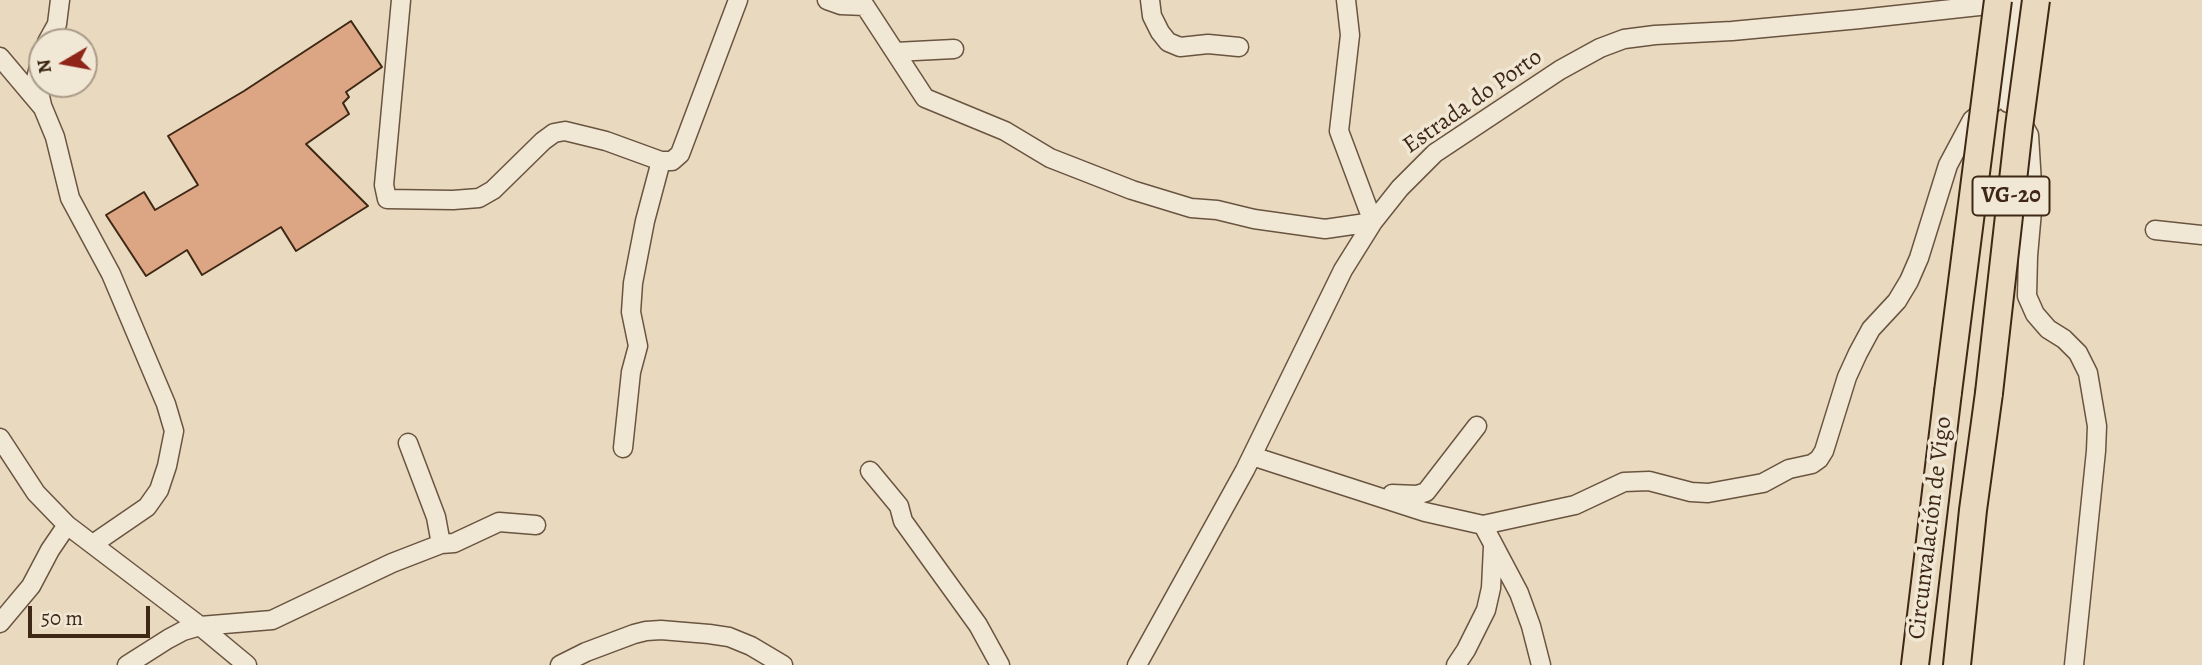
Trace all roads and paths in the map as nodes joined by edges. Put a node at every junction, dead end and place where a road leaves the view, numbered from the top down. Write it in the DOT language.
graph roads {
  1 [pos="60,0"];
  2 [pos="401,0"];
  3 [pos="738,0"];
  4 [pos="827,0"];
  5 [pos="1150,0"];
  6 [pos="1346,0"];
  7 [pos="2020,0"];
  8 [pos="867,3"];
  9 [pos="55,28"];
  10 [pos="1239,47"];
  11 [pos="954,50"];
  12 [pos="895,52"];
  13 [pos="0,57"];
  14 [pos="2003,95"];
  15 [pos="41,98"];
  16 [pos="43,108"];
  17 [pos="661,161"];
  18 [pos="1373,222"];
  19 [pos="2155,230"];
  20 [pos="2202,235"];
  21 [pos="1477,426"];
  22 [pos="0,438"];
  23 [pos="408,443"];
  24 [pos="623,448"];
  25 [pos="1252,456"];
  26 [pos="870,471"];
  27 [pos="1378,496"];
  28 [pos="67,524"];
  29 [pos="536,525"];
  30 [pos="1483,525"];
  31 [pos="93,544"];
  32 [pos="441,544"];
  33 [pos="1493,546"];
  34 [pos="0,624"];
  35 [pos="200,626"];
  36 [pos="1462,662"];
  37 [pos="127,665"];
  38 [pos="247,665"];
  39 [pos="560,665"];
  40 [pos="783,665"];
  41 [pos="1000,665"];
  42 [pos="1136,665"];
  43 [pos="1541,665"];
  44 [pos="1915,665"];
  45 [pos="1957,665"];
  46 [pos="2074,665"];
  1 -- 9 [label="street"];
  2 -- 17 [label="street"];
  3 -- 17 [label="street"];
  4 -- 8 [label="street"];
  5 -- 10 [label="street"];
  6 -- 18 [label="street"];
  7 -- 14 [label="street"];
  7 -- 18 [label="street, Estrada do Porto"];
  7 -- 44 [label="highway, Circunvalación de Vigo / VG-20, bridge"];
  7 -- 45 [label="highway, Circunvalación de Vigo / VG-20, bridge"];
  8 -- 12 [label="street"];
  11 -- 12 [label="street"];
  12 -- 18 [label="street"];
  13 -- 16 [label="street"];
  14 -- 30 [label="street"];
  14 -- 46 [label="street"];
  15 -- 16 [label="street"];
  16 -- 31 [label="street"];
  17 -- 24 [label="street"];
  18 -- 25 [label="street, Estrada do Porto"];
  19 -- 20 [label="street"];
  21 -- 27 [label="street"];
  22 -- 28 [label="street"];
  23 -- 32 [label="street"];
  25 -- 27 [label="street"];
  25 -- 42 [label="street, Estrada do Porto"];
  26 -- 41 [label="street"];
  27 -- 30 [label="street"];
  28 -- 31 [label="street"];
  28 -- 34 [label="street"];
  29 -- 32 [label="street"];
  30 -- 33 [label="street"];
  31 -- 35 [label="street"];
  32 -- 35 [label="street"];
  33 -- 36 [label="street"];
  33 -- 43 [label="street"];
  35 -- 37 [label="street"];
  35 -- 38 [label="street"];
  39 -- 40 [label="street"];
}
